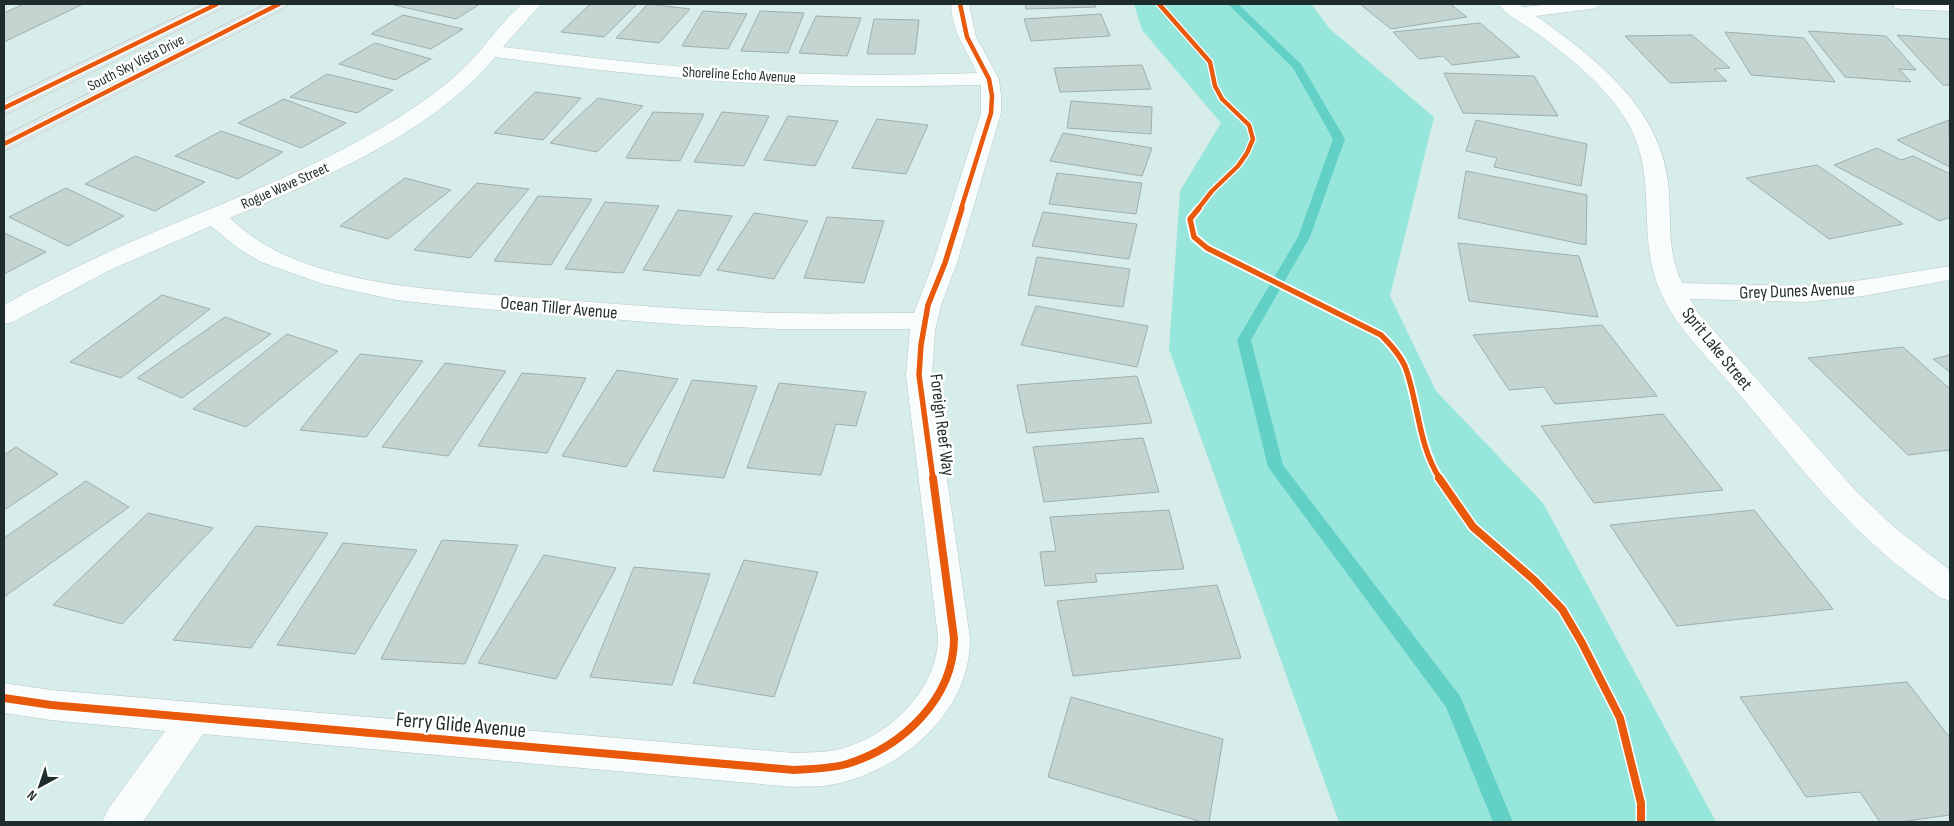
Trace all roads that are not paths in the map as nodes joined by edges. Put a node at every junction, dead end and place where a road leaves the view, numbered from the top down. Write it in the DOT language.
graph roads {
  1 [pos="217,4"];
  2 [pos="279,4"];
  3 [pos="532,4"];
  4 [pos="960,4"];
  5 [pos="1590,4"];
  6 [pos="1901,4"];
  7 [pos="1950,6"];
  8 [pos="1514,8"];
  9 [pos="490,51"];
  10 [pos="989,79"];
  11 [pos="4,108"];
  12 [pos="4,144"];
  13 [pos="215,217"];
  14 [pos="1950,273"];
  15 [pos="1672,292"];
  16 [pos="4,316"];
  17 [pos="923,321"];
  18 [pos="1950,588"];
  19 [pos="4,698"];
  20 [pos="194,718"];
  21 [pos="907,732"];
  22 [pos="122,822"];
  1 -- 11 [label="main road, South Sky Vista Drive"];
  2 -- 12 [label="main road, South Sky Vista Drive"];
  3 -- 9 [label="street, Rogue Wave Street"];
  4 -- 10 [label="street, Foreign Reef Way"];
  5 -- 8 [label="street"];
  6 -- 7 [label="street"];
  8 -- 15 [label="street, Sprit Lake Street"];
  9 -- 10 [label="street, Shoreline Echo Avenue"];
  9 -- 13 [label="street, Rogue Wave Street"];
  10 -- 17 [label="street, Foreign Reef Way"];
  13 -- 16 [label="street, Rogue Wave Street"];
  13 -- 17 [label="street, Ocean Tiller Avenue"];
  14 -- 15 [label="street, Grey Dunes Avenue"];
  15 -- 18 [label="street, Sprit Lake Street"];
  17 -- 21 [label="street, Foreign Reef Way"];
  19 -- 20 [label="street, Ferry Glide Avenue"];
  20 -- 21 [label="street, Ferry Glide Avenue"];
  20 -- 22 [label="street"];
}
